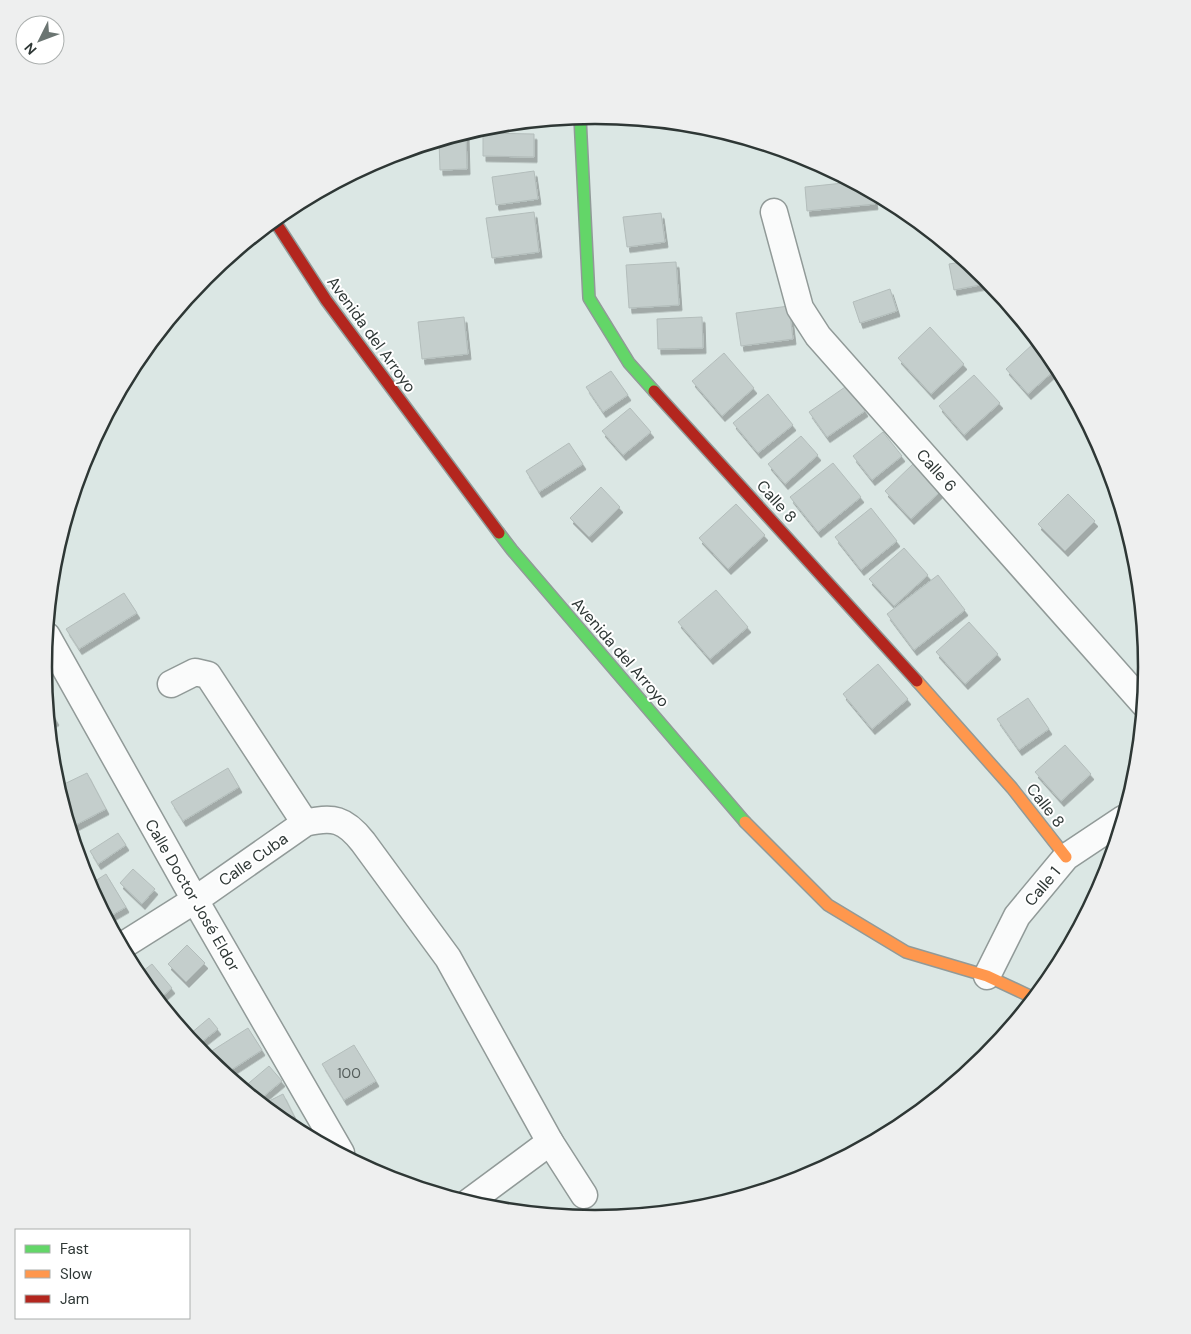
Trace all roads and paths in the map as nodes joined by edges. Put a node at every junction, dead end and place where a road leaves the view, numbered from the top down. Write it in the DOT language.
graph roads {
  1 [pos="580,124"];
  2 [pos="774,212"];
  3 [pos="278,227"];
  4 [pos="53,647"];
  5 [pos="171,684"];
  6 [pos="1137,696"];
  7 [pos="305,823"];
  8 [pos="1115,824"];
  9 [pos="1066,857"];
  10 [pos="195,900"];
  11 [pos="128,942"];
  12 [pos="987,976"];
  13 [pos="1028,995"];
  14 [pos="550,1142"];
  15 [pos="335,1143"];
  16 [pos="584,1195"];
  17 [pos="476,1197"];
  1 -- 9 [label="street, Calle 8"];
  2 -- 6 [label="street, Calle 6"];
  3 -- 12 [label="street, Avenida del Arroyo"];
  4 -- 10 [label="street, Calle Doctor José Eldor"];
  5 -- 7 [label="street"];
  7 -- 10 [label="street, Calle Cuba"];
  7 -- 14 [label="street, Calle Cuba"];
  8 -- 9 [label="street, Calle 1"];
  9 -- 12 [label="street, Calle 1"];
  10 -- 11 [label="street, Calle Cuba"];
  10 -- 15 [label="street, Calle Doctor José Eldor"];
  12 -- 13 [label="street, Avenida del Arroyo"];
  14 -- 16 [label="street"];
  14 -- 17 [label="street"];
}
